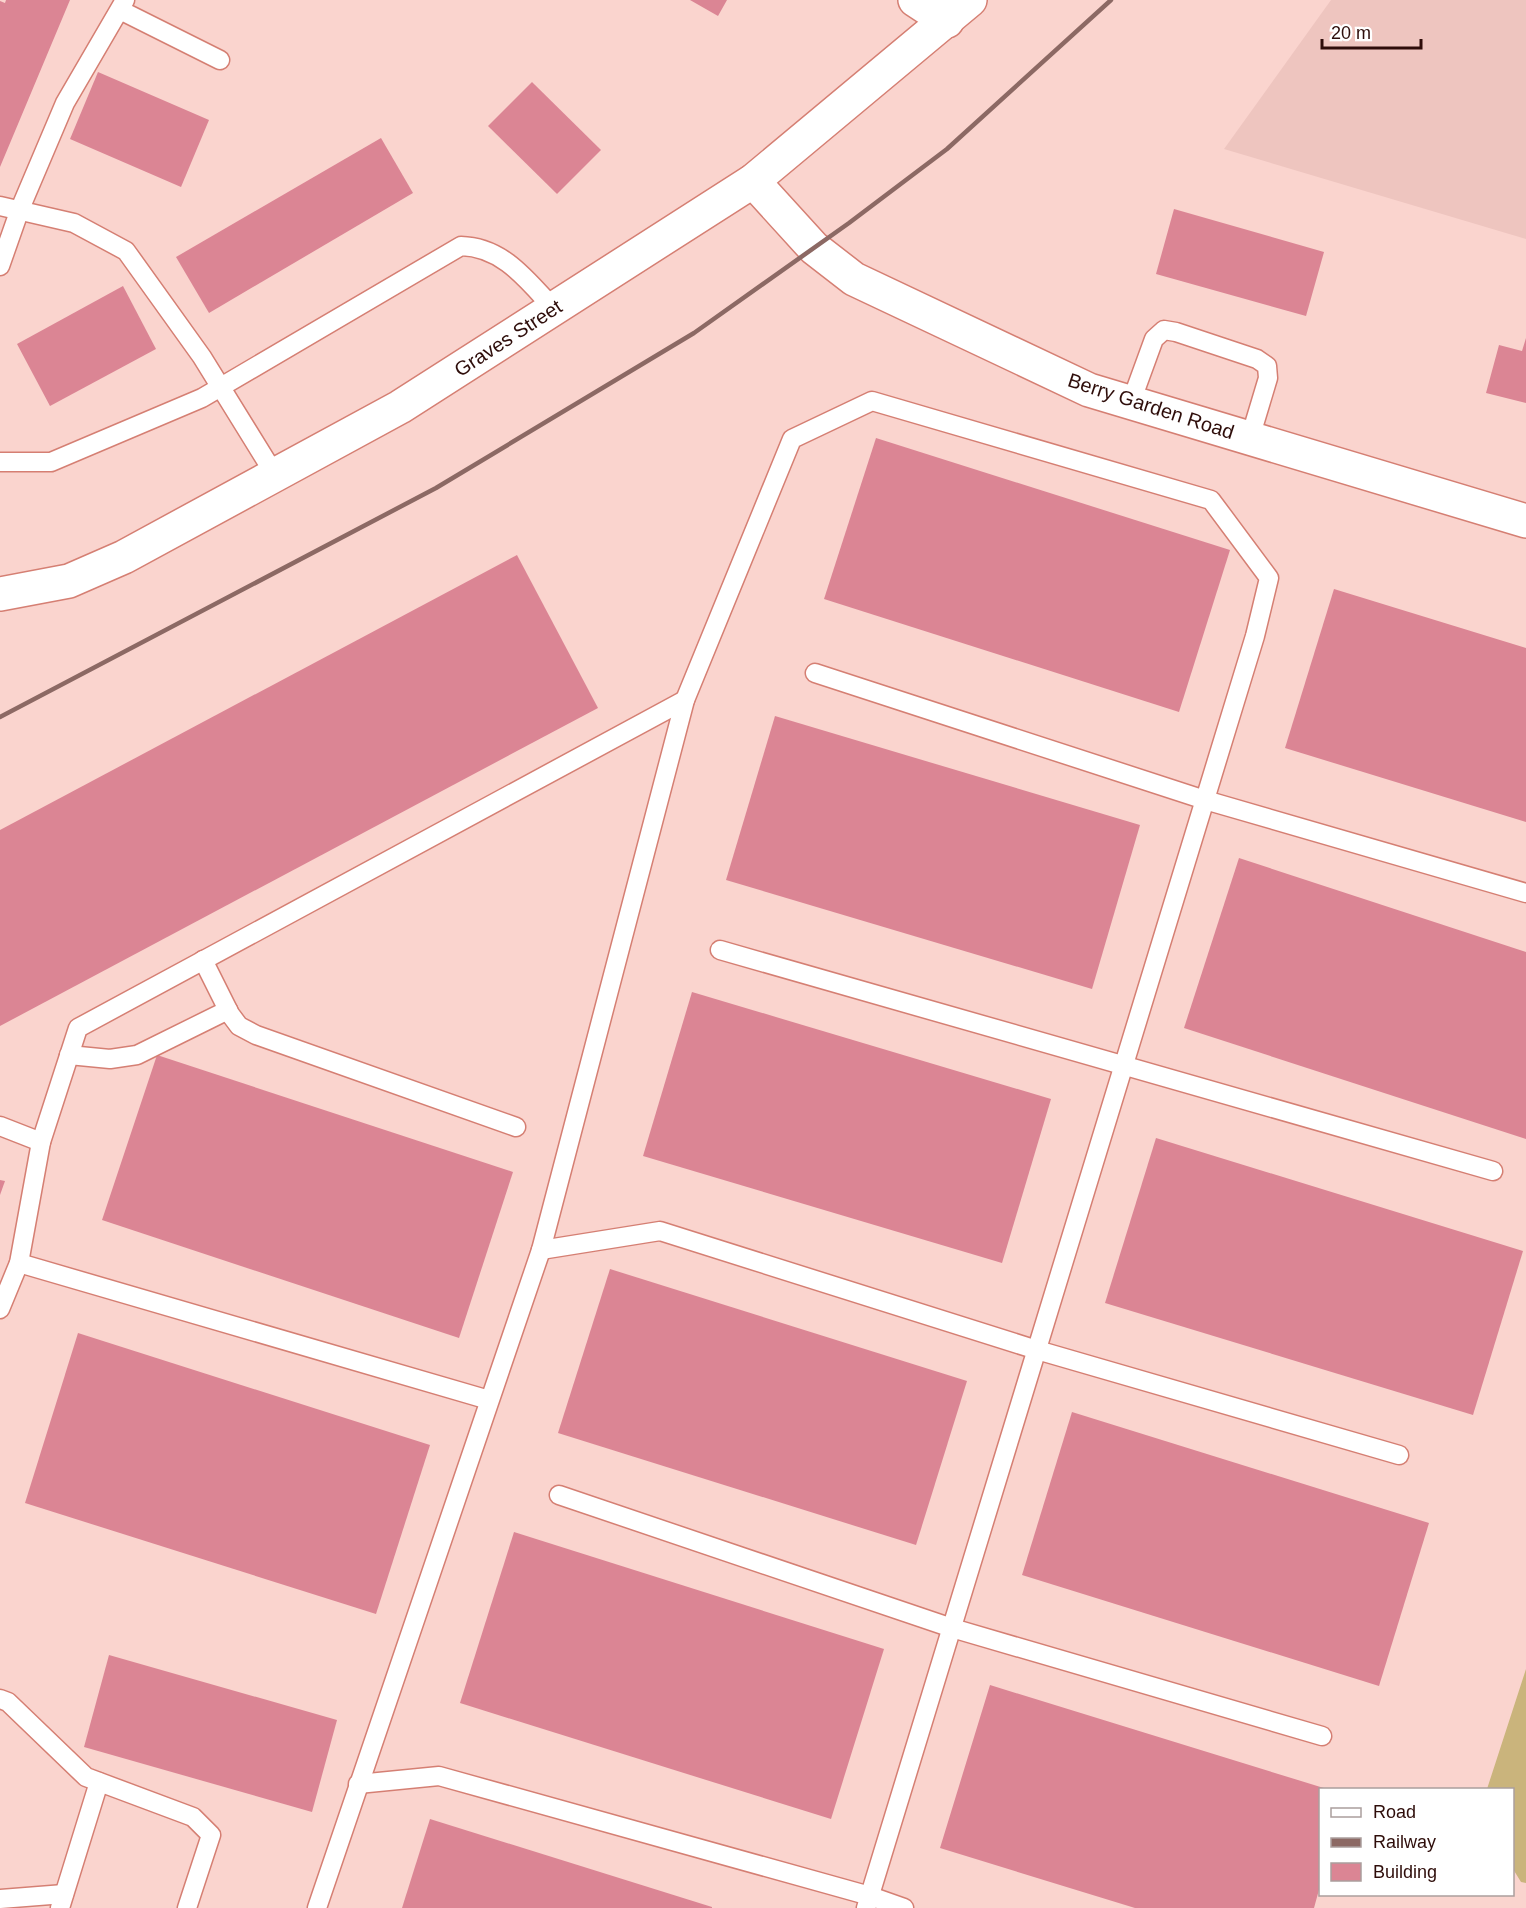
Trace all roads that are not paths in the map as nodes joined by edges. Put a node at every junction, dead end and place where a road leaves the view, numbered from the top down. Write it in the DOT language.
graph roads {
  1 [pos="915,0"];
  2 [pos="122,5"];
  3 [pos="958,10"];
  4 [pos="220,60"];
  5 [pos="753,181"];
  6 [pos="0,206"];
  7 [pos="20,209"];
  8 [pos="0,266"];
  9 [pos="554,309"];
  10 [pos="221,386"];
  11 [pos="1131,402"];
  12 [pos="1250,438"];
  13 [pos="0,462"];
  14 [pos="275,475"];
  15 [pos="1526,521"];
  16 [pos="0,594"];
  17 [pos="815,673"];
  18 [pos="685,700"];
  19 [pos="1204,800"];
  20 [pos="1526,893"];
  21 [pos="720,950"];
  22 [pos="203,960"];
  23 [pos="228,1010"];
  24 [pos="69,1055"];
  25 [pos="1123,1067"];
  26 [pos="0,1126"];
  27 [pos="516,1127"];
  28 [pos="41,1142"];
  29 [pos="1492,1171"];
  30 [pos="541,1250"];
  31 [pos="20,1263"];
  32 [pos="0,1309"];
  33 [pos="1037,1350"];
  34 [pos="489,1400"];
  35 [pos="1399,1455"];
  36 [pos="559,1495"];
  37 [pos="952,1628"];
  38 [pos="0,1699"];
  39 [pos="1322,1736"];
  40 [pos="99,1782"];
  41 [pos="358,1784"];
  42 [pos="0,1899"];
  43 [pos="62,1901"];
  44 [pos="868,1902"];
  45 [pos="187,1908"];
  46 [pos="317,1908"];
  47 [pos="904,1908"];
  1 -- 3 [label="street"];
  2 -- 4 [label="lane"];
  2 -- 7 [label="lane"];
  3 -- 5 [label="street, Graves Street"];
  5 -- 9 [label="street, Graves Street"];
  5 -- 11 [label="street, Berry Garden Road"];
  6 -- 7 [label="lane"];
  7 -- 8 [label="lane"];
  7 -- 10 [label="lane"];
  9 -- 10 [label="lane"];
  9 -- 14 [label="street, Graves Street"];
  10 -- 13 [label="lane"];
  10 -- 14 [label="lane"];
  11 -- 12 [label="street, Berry Garden Road"];
  11 -- 12 [label="lane"];
  12 -- 15 [label="street, Berry Garden Road"];
  14 -- 16 [label="street, Graves Street"];
  17 -- 19 [label="lane"];
  18 -- 19 [label="lane"];
  18 -- 22 [label="lane"];
  18 -- 30 [label="lane"];
  19 -- 20 [label="lane"];
  19 -- 25 [label="lane"];
  21 -- 25 [label="lane"];
  22 -- 23 [label="lane"];
  22 -- 24 [label="lane"];
  23 -- 24 [label="lane"];
  23 -- 27 [label="lane"];
  24 -- 28 [label="lane"];
  25 -- 29 [label="lane"];
  25 -- 33 [label="lane"];
  26 -- 28 [label="lane"];
  28 -- 31 [label="lane"];
  30 -- 33 [label="lane"];
  30 -- 34 [label="lane"];
  31 -- 32 [label="lane"];
  31 -- 34 [label="lane"];
  33 -- 35 [label="lane"];
  33 -- 37 [label="lane"];
  34 -- 41 [label="lane"];
  36 -- 37 [label="lane"];
  37 -- 39 [label="lane"];
  37 -- 44 [label="lane"];
  38 -- 40 [label="lane"];
  40 -- 43 [label="lane"];
  40 -- 45 [label="lane"];
  41 -- 44 [label="lane"];
  41 -- 46 [label="lane"];
  42 -- 43 [label="lane"];
  44 -- 47 [label="lane"];
}
